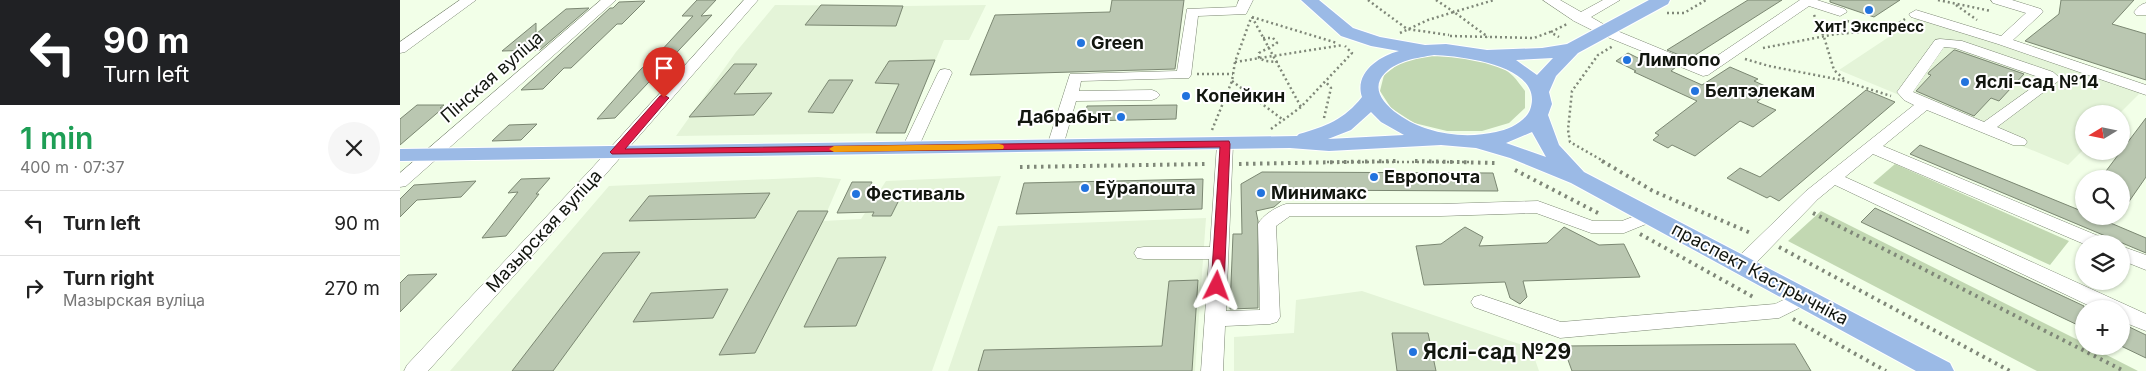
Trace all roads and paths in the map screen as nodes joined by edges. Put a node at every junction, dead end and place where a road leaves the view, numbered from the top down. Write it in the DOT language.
graph roads {
  1 [pos="469,0"];
  2 [pos="609,0"];
  3 [pos="751,0"];
  4 [pos="1310,0"];
  5 [pos="1368,0"];
  6 [pos="1436,0"];
  7 [pos="1494,0"];
  8 [pos="1550,0"];
  9 [pos="1613,0"];
  10 [pos="1706,0"];
  11 [pos="1938,0"];
  12 [pos="1808,1"];
  13 [pos="1250,4"];
  14 [pos="1996,6"];
  15 [pos="1664,7"];
  16 [pos="1454,12"];
  17 [pos="1840,12"];
  18 [pos="1916,14"];
  19 [pos="1251,17"];
  20 [pos="1579,18"];
  21 [pos="1407,29"];
  22 [pos="1888,30"];
  23 [pos="1605,31"];
  24 [pos="1398,34"];
  25 [pos="1456,36"];
  26 [pos="1824,37"];
  27 [pos="1263,38"];
  28 [pos="1345,38"];
  29 [pos="1625,39"];
  30 [pos="2003,41"];
  31 [pos="1431,43"];
  32 [pos="1567,44"];
  33 [pos="1484,45"];
  34 [pos="1269,48"];
  35 [pos="400,49"];
  36 [pos="1731,53"];
  37 [pos="1274,56"];
  38 [pos="1259,58"];
  39 [pos="1235,62"];
  40 [pos="1278,62"];
  41 [pos="945,73"];
  42 [pos="1208,74"];
  43 [pos="1233,74"];
  44 [pos="1373,75"];
  45 [pos="1232,81"];
  46 [pos="1325,81"];
  47 [pos="1846,81"];
  48 [pos="2146,90"];
  49 [pos="1540,92"];
  50 [pos="1152,95"];
  51 [pos="1070,96"];
  52 [pos="1371,98"];
  53 [pos="1922,105"];
  54 [pos="1300,107"];
  55 [pos="1538,116"];
  56 [pos="1282,119"];
  57 [pos="1322,125"];
  58 [pos="1986,128"];
  59 [pos="1270,129"];
  60 [pos="1203,130"];
  61 [pos="1440,139"];
  62 [pos="1476,141"];
  63 [pos="1290,142"];
  64 [pos="2019,142"];
  65 [pos="1055,146"];
  66 [pos="1872,147"];
  67 [pos="910,148"];
  68 [pos="616,152"];
  69 [pos="433,154"];
  70 [pos="1225,154"];
  71 [pos="400,155"];
  72 [pos="1498,163"];
  73 [pos="1020,167"];
  74 [pos="1511,169"];
  75 [pos="1579,178"];
  76 [pos="1833,178"];
  77 [pos="400,182"];
  78 [pos="1801,206"];
  79 [pos="1650,216"];
  80 [pos="1624,227"];
  81 [pos="2080,235"];
  82 [pos="1767,241"];
  83 [pos="1144,253"];
  84 [pos="1219,253"];
  85 [pos="2130,256"];
  86 [pos="2146,263"];
  87 [pos="1742,265"];
  88 [pos="1804,297"];
  89 [pos="2096,300"];
  90 [pos="1481,302"];
  91 [pos="1779,311"];
  92 [pos="2130,316"];
  93 [pos="1216,319"];
  94 [pos="2146,323"];
  95 [pos="415,371"];
  96 [pos="1212,371"];
  97 [pos="1886,371"];
  98 [pos="1940,371"];
  99 [pos="2010,371"];
  100 [pos="2124,371"];
  1 -- 35 [label="street"];
  2 -- 69 [label="street, Пінская вуліца"];
  3 -- 68 [label="street, Мазырская вуліца"];
  4 -- 28 [label="main road"];
  5 -- 21 [label="path"];
  6 -- 16 [label="path"];
  7 -- 16 [label="path"];
  8 -- 20 [label="street"];
  9 -- 20 [label="street"];
  10 -- 15 [label="path"];
  11 -- 14 [label="path"];
  12 -- 17 [label="street"];
  12 -- 26 [label="path"];
  12 -- 36 [label="street"];
  13 -- 19 [label="path"];
  13 -- 51 [label="street"];
  14 -- 30 [label="street"];
  15 -- 23 [label="main road"];
  16 -- 21 [label="path"];
  16 -- 33 [label="path"];
  17 -- 22 [label="path"];
  18 -- 22 [label="path"];
  18 -- 30 [label="street"];
  19 -- 27 [label="path"];
  19 -- 28 [label="path"];
  19 -- 39 [label="path"];
  20 -- 23 [label="street"];
  21 -- 24 [label="path"];
  21 -- 25 [label="path"];
  22 -- 26 [label="path"];
  23 -- 29 [label="street"];
  23 -- 32 [label="main road"];
  25 -- 31 [label="path"];
  25 -- 33 [label="path"];
  26 -- 36 [label="path"];
  26 -- 47 [label="path"];
  27 -- 34 [label="path"];
  27 -- 34 [label="path"];
  28 -- 31 [label="main road"];
  28 -- 37 [label="path"];
  28 -- 44 [label="main road"];
  28 -- 46 [label="path"];
  29 -- 36 [label="street"];
  29 -- 82 [label="path"];
  30 -- 48 [label="street"];
  31 -- 33 [label="main road"];
  31 -- 44 [label="main road"];
  32 -- 33 [label="main road"];
  32 -- 33 [label="path"];
  32 -- 49 [label="main road"];
  33 -- 49 [label="main road"];
  34 -- 37 [label="path"];
  34 -- 38 [label="path"];
  36 -- 47 [label="path"];
  37 -- 38 [label="path"];
  37 -- 40 [label="path"];
  38 -- 39 [label="path"];
  38 -- 40 [label="path"];
  39 -- 43 [label="path"];
  40 -- 54 [label="path"];
  41 -- 67 [label="street"];
  42 -- 43 [label="path"];
  43 -- 45 [label="path"];
  44 -- 52 [label="main road"];
  45 -- 56 [label="path"];
  45 -- 60 [label="path"];
  46 -- 54 [label="path"];
  46 -- 57 [label="path"];
  47 -- 53 [label="path"];
  49 -- 55 [label="main road"];
  50 -- 51 [label="street"];
  51 -- 65 [label="street"];
  52 -- 61 [label="main road"];
  52 -- 63 [label="main road"];
  53 -- 58 [label="street"];
  53 -- 58 [label="street"];
  53 -- 66 [label="street"];
  54 -- 56 [label="path"];
  55 -- 62 [label="main road"];
  55 -- 75 [label="main road, праспект Кастрычніка"];
  56 -- 59 [label="path"];
  58 -- 64 [label="street"];
  61 -- 62 [label="main road"];
  61 -- 63 [label="main road"];
  62 -- 75 [label="main road, праспект Кастрычніка"];
  63 -- 70 [label="main road"];
  65 -- 67 [label="main road"];
  65 -- 70 [label="main road"];
  66 -- 76 [label="street"];
  66 -- 81 [label="street"];
  67 -- 68 [label="main road"];
  68 -- 69 [label="main road"];
  68 -- 95 [label="street, Мазырская вуліца"];
  69 -- 71 [label="main road"];
  69 -- 77 [label="street, Пінская вуліца"];
  70 -- 72 [label="path"];
  70 -- 73 [label="path"];
  70 -- 84 [label="street"];
  74 -- 80 [label="path"];
  75 -- 79 [label="main road, праспект Кастрычніка"];
  76 -- 78 [label="street"];
  76 -- 89 [label="street"];
  78 -- 82 [label="street"];
  78 -- 100 [label="path"];
  79 -- 80 [label="street"];
  79 -- 87 [label="main road, праспект Кастрычніка"];
  80 -- 91 [label="path"];
  80 -- 93 [label="street"];
  82 -- 87 [label="street"];
  82 -- 99 [label="path"];
  83 -- 84 [label="street"];
  84 -- 93 [label="street"];
  85 -- 86 [label="street"];
  87 -- 88 [label="main road, праспект Кастрычніка"];
  88 -- 91 [label="street"];
  88 -- 98 [label="main road, праспект Кастрычніка"];
  90 -- 91 [label="street"];
  91 -- 97 [label="path"];
  92 -- 94 [label="street"];
  93 -- 96 [label="street"];
}
